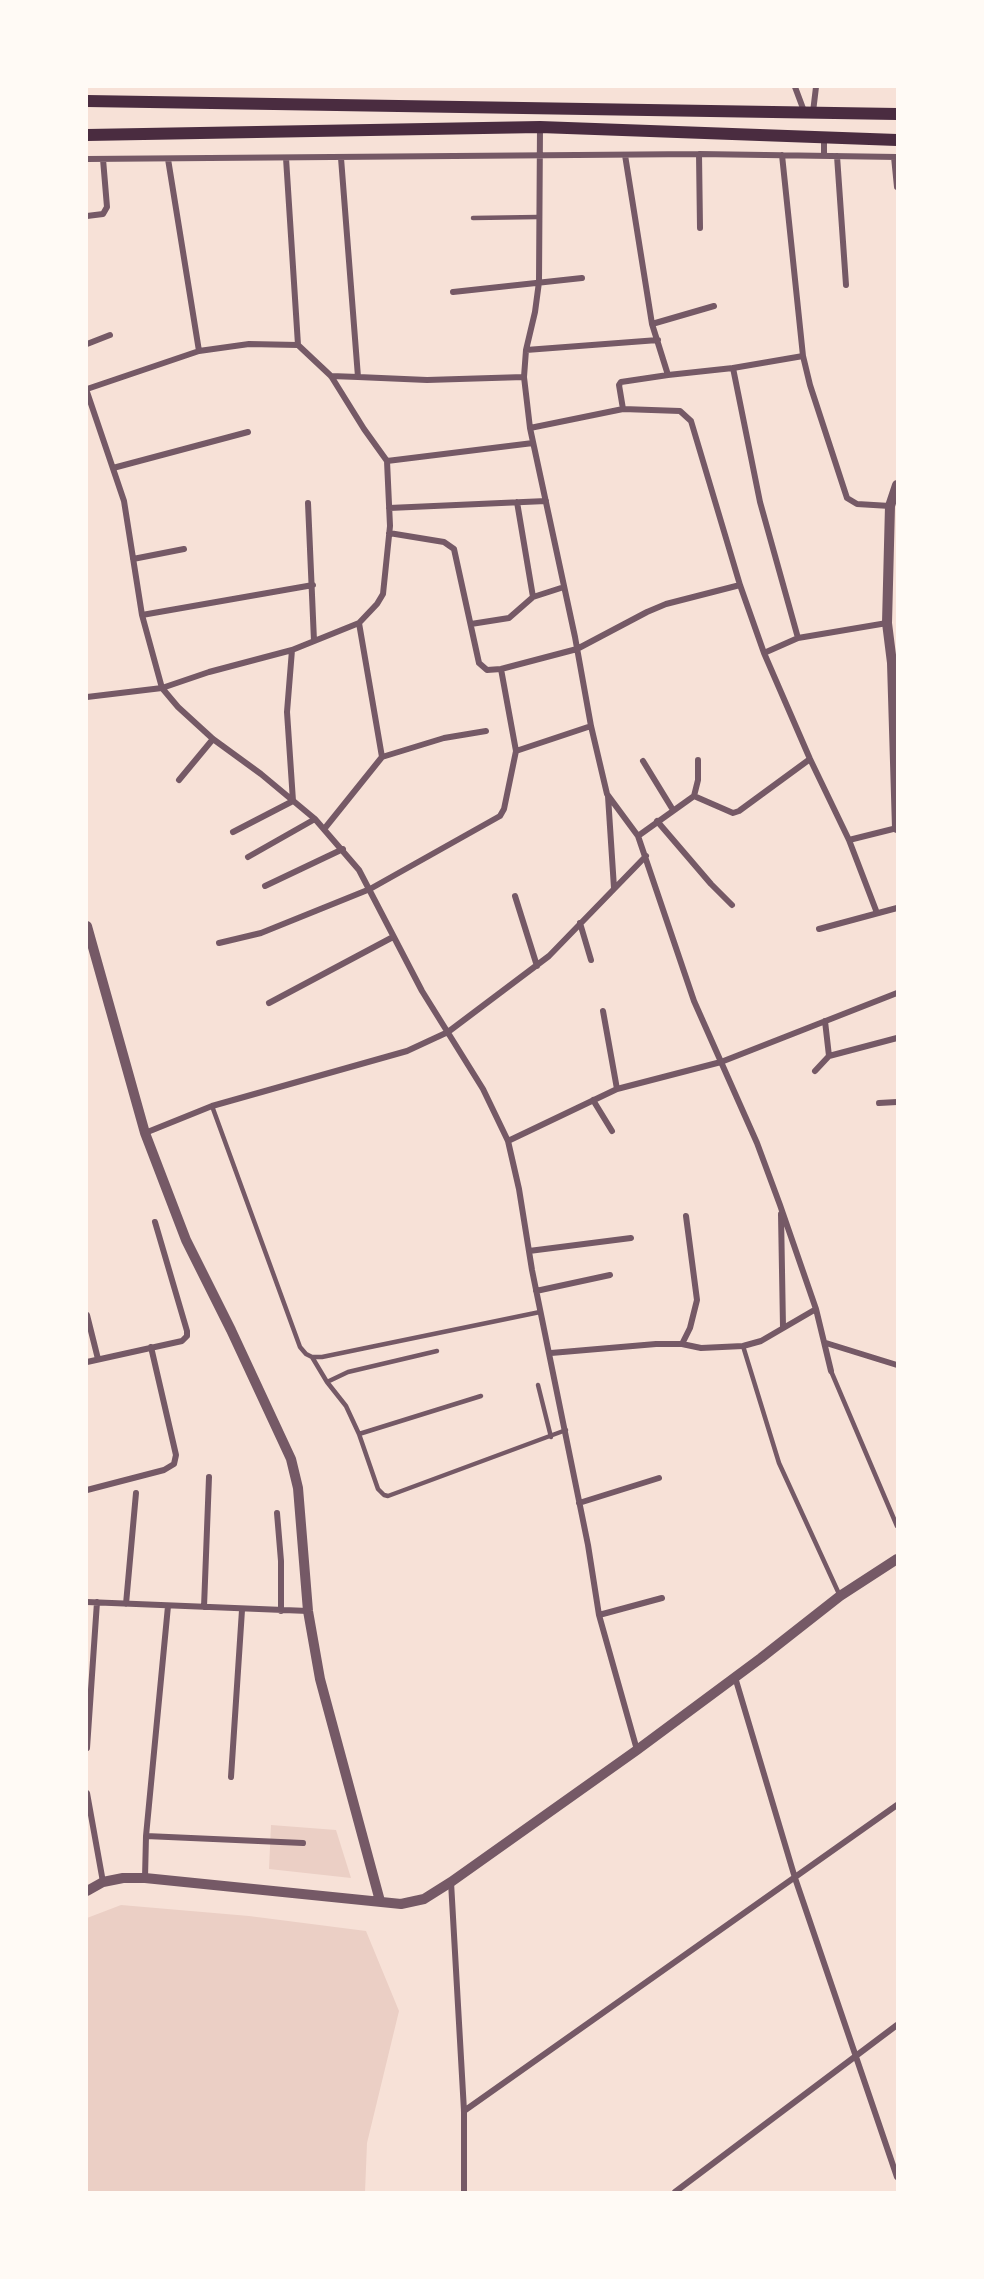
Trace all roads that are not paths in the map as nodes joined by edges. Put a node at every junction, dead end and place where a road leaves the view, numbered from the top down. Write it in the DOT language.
graph roads {
  1 [pos="795,87"];
  2 [pos="816,87"];
  3 [pos="87,101"];
  4 [pos="808,111"];
  5 [pos="897,114"];
  6 [pos="540,127"];
  7 [pos="87,135"];
  8 [pos="824,137"];
  9 [pos="897,140"];
  10 [pos="699,154"];
  11 [pos="782,155"];
  12 [pos="625,156"];
  13 [pos="824,156"];
  14 [pos="837,156"];
  15 [pos="541,157"];
  16 [pos="895,157"];
  17 [pos="286,158"];
  18 [pos="341,158"];
  19 [pos="87,159"];
  20 [pos="103,159"];
  21 [pos="168,159"];
  22 [pos="897,188"];
  23 [pos="87,216"];
  24 [pos="538,217"];
  25 [pos="473,218"];
  26 [pos="700,228"];
  27 [pos="582,278"];
  28 [pos="539,282"];
  29 [pos="846,285"];
  30 [pos="453,292"];
  31 [pos="714,306"];
  32 [pos="652,324"];
  33 [pos="110,335"];
  34 [pos="658,340"];
  35 [pos="87,344"];
  36 [pos="298,345"];
  37 [pos="526,350"];
  38 [pos="199,351"];
  39 [pos="803,356"];
  40 [pos="734,368"];
  41 [pos="668,375"];
  42 [pos="331,376"];
  43 [pos="358,377"];
  44 [pos="524,377"];
  45 [pos="87,391"];
  46 [pos="623,409"];
  47 [pos="530,428"];
  48 [pos="248,432"];
  49 [pos="533,443"];
  50 [pos="387,461"];
  51 [pos="113,468"];
  52 [pos="897,485"];
  53 [pos="546,501"];
  54 [pos="517,502"];
  55 [pos="308,503"];
  56 [pos="890,506"];
  57 [pos="389,508"];
  58 [pos="389,533"];
  59 [pos="184,549"];
  60 [pos="133,558"];
  61 [pos="313,585"];
  62 [pos="740,585"];
  63 [pos="564,587"];
  64 [pos="533,597"];
  65 [pos="142,615"];
  66 [pos="359,623"];
  67 [pos="887,623"];
  68 [pos="471,624"];
  69 [pos="798,638"];
  70 [pos="314,641"];
  71 [pos="577,649"];
  72 [pos="292,650"];
  73 [pos="764,653"];
  74 [pos="894,662"];
  75 [pos="501,669"];
  76 [pos="162,687"];
  77 [pos="87,697"];
  78 [pos="591,726"];
  79 [pos="486,731"];
  80 [pos="213,739"];
  81 [pos="516,751"];
  82 [pos="382,757"];
  83 [pos="810,759"];
  84 [pos="698,760"];
  85 [pos="643,761"];
  86 [pos="179,780"];
  87 [pos="608,794"];
  88 [pos="694,796"];
  89 [pos="292,801"];
  90 [pos="673,810"];
  91 [pos="315,819"];
  92 [pos="657,821"];
  93 [pos="325,828"];
  94 [pos="897,828"];
  95 [pos="233,832"];
  96 [pos="638,836"];
  97 [pos="849,840"];
  98 [pos="343,849"];
  99 [pos="646,856"];
  100 [pos="248,857"];
  101 [pos="265,886"];
  102 [pos="614,888"];
  103 [pos="369,889"];
  104 [pos="515,896"];
  105 [pos="732,905"];
  106 [pos="897,908"];
  107 [pos="877,913"];
  108 [pos="580,923"];
  109 [pos="87,926"];
  110 [pos="819,929"];
  111 [pos="393,937"];
  112 [pos="219,943"];
  113 [pos="591,960"];
  114 [pos="537,966"];
  115 [pos="897,993"];
  116 [pos="269,1003"];
  117 [pos="603,1011"];
  118 [pos="825,1021"];
  119 [pos="448,1032"];
  120 [pos="897,1038"];
  121 [pos="829,1056"];
  122 [pos="721,1062"];
  123 [pos="814,1071"];
  124 [pos="617,1089"];
  125 [pos="593,1100"];
  126 [pos="897,1102"];
  127 [pos="879,1103"];
  128 [pos="212,1106"];
  129 [pos="612,1131"];
  130 [pos="145,1133"];
  131 [pos="508,1141"];
  132 [pos="780,1205"];
  133 [pos="686,1216"];
  134 [pos="155,1222"];
  135 [pos="631,1238"];
  136 [pos="529,1251"];
  137 [pos="610,1275"];
  138 [pos="536,1290"];
  139 [pos="816,1309"];
  140 [pos="540,1312"];
  141 [pos="87,1316"];
  142 [pos="783,1327"];
  143 [pos="826,1343"];
  144 [pos="681,1344"];
  145 [pos="742,1346"];
  146 [pos="151,1347"];
  147 [pos="437,1351"];
  148 [pos="550,1353"];
  149 [pos="312,1357"];
  150 [pos="98,1359"];
  151 [pos="87,1362"];
  152 [pos="897,1365"];
  153 [pos="831,1371"];
  154 [pos="327,1382"];
  155 [pos="538,1385"];
  156 [pos="481,1396"];
  157 [pos="566,1430"];
  158 [pos="359,1434"];
  159 [pos="551,1437"];
  160 [pos="209,1477"];
  161 [pos="659,1478"];
  162 [pos="87,1490"];
  163 [pos="136,1493"];
  164 [pos="579,1503"];
  165 [pos="277,1513"];
  166 [pos="897,1526"];
  167 [pos="897,1559"];
  168 [pos="840,1596"];
  169 [pos="662,1598"];
  170 [pos="87,1602"];
  171 [pos="97,1602"];
  172 [pos="126,1604"];
  173 [pos="168,1606"];
  174 [pos="204,1607"];
  175 [pos="242,1610"];
  176 [pos="281,1611"];
  177 [pos="308,1611"];
  178 [pos="599,1615"];
  179 [pos="735,1677"];
  180 [pos="87,1748"];
  181 [pos="637,1750"];
  182 [pos="231,1777"];
  183 [pos="87,1792"];
  184 [pos="897,1805"];
  185 [pos="146,1836"];
  186 [pos="303,1843"];
  187 [pos="145,1878"];
  188 [pos="795,1878"];
  189 [pos="103,1882"];
  190 [pos="451,1882"];
  191 [pos="87,1891"];
  192 [pos="380,1901"];
  193 [pos="897,2025"];
  194 [pos="856,2056"];
  195 [pos="465,2111"];
  196 [pos="897,2177"];
  197 [pos="464,2192"];
  198 [pos="675,2192"];
  1 -- 4 [label="street"];
  2 -- 4 [label="street"];
  3 -- 4 [label="main road"];
  4 -- 5 [label="main road"];
  6 -- 7 [label="main road"];
  6 -- 8 [label="main road"];
  6 -- 15 [label="street"];
  8 -- 9 [label="main road"];
  8 -- 13 [label="street"];
  10 -- 11 [label="street"];
  10 -- 12 [label="street"];
  10 -- 26 [label="street"];
  11 -- 13 [label="street"];
  11 -- 39 [label="street"];
  12 -- 15 [label="street"];
  12 -- 32 [label="street"];
  13 -- 14 [label="street"];
  14 -- 16 [label="street"];
  14 -- 29 [label="street"];
  15 -- 18 [label="street"];
  15 -- 24 [label="street"];
  16 -- 22 [label="street"];
  17 -- 18 [label="street"];
  17 -- 21 [label="street"];
  17 -- 36 [label="street"];
  18 -- 43 [label="street"];
  19 -- 20 [label="street"];
  20 -- 21 [label="street"];
  20 -- 23 [label="street"];
  21 -- 38 [label="street"];
  24 -- 25 [label="lane"];
  24 -- 28 [label="street"];
  27 -- 28 [label="street"];
  28 -- 30 [label="street"];
  28 -- 37 [label="street"];
  31 -- 32 [label="street"];
  32 -- 34 [label="street"];
  33 -- 35 [label="street"];
  34 -- 37 [label="street"];
  34 -- 41 [label="street"];
  36 -- 38 [label="street"];
  36 -- 42 [label="street"];
  37 -- 44 [label="street"];
  38 -- 45 [label="street"];
  39 -- 40 [label="street"];
  39 -- 56 [label="street"];
  40 -- 41 [label="street"];
  40 -- 69 [label="street"];
  41 -- 46 [label="street"];
  42 -- 43 [label="street"];
  42 -- 50 [label="street"];
  43 -- 44 [label="street"];
  44 -- 47 [label="street"];
  45 -- 51 [label="street"];
  46 -- 47 [label="street"];
  46 -- 62 [label="street"];
  47 -- 49 [label="street"];
  48 -- 51 [label="street"];
  49 -- 50 [label="street"];
  49 -- 53 [label="street"];
  50 -- 57 [label="street"];
  51 -- 60 [label="street"];
  52 -- 56 [label="street"];
  53 -- 54 [label="street"];
  53 -- 63 [label="street"];
  54 -- 57 [label="street"];
  54 -- 64 [label="street"];
  55 -- 61 [label="street"];
  56 -- 67 [label="street"];
  57 -- 58 [label="street"];
  58 -- 66 [label="street"];
  58 -- 68 [label="street"];
  59 -- 60 [label="street"];
  60 -- 65 [label="street"];
  61 -- 65 [label="street"];
  61 -- 70 [label="street"];
  62 -- 71 [label="street"];
  62 -- 73 [label="street"];
  63 -- 64 [label="street"];
  63 -- 71 [label="street"];
  64 -- 68 [label="street"];
  65 -- 76 [label="street"];
  66 -- 70 [label="street"];
  66 -- 82 [label="street"];
  67 -- 69 [label="street"];
  67 -- 74 [label="street"];
  68 -- 75 [label="street"];
  69 -- 73 [label="street"];
  70 -- 72 [label="street"];
  71 -- 75 [label="street"];
  71 -- 78 [label="street"];
  72 -- 76 [label="street"];
  72 -- 89 [label="street"];
  73 -- 83 [label="street"];
  74 -- 94 [label="street"];
  75 -- 81 [label="street"];
  76 -- 77 [label="street"];
  76 -- 80 [label="street"];
  78 -- 81 [label="street"];
  78 -- 87 [label="street"];
  79 -- 82 [label="street"];
  80 -- 86 [label="street"];
  80 -- 89 [label="street"];
  81 -- 103 [label="street"];
  82 -- 93 [label="street"];
  83 -- 88 [label="street"];
  83 -- 97 [label="street"];
  84 -- 88 [label="street"];
  85 -- 90 [label="street"];
  87 -- 96 [label="street"];
  87 -- 102 [label="street"];
  88 -- 90 [label="street"];
  89 -- 91 [label="street"];
  89 -- 95 [label="street"];
  90 -- 92 [label="street"];
  91 -- 93 [label="street"];
  91 -- 100 [label="street"];
  92 -- 96 [label="street"];
  92 -- 105 [label="street"];
  93 -- 98 [label="street"];
  94 -- 97 [label="street"];
  96 -- 99 [label="street"];
  97 -- 107 [label="street"];
  98 -- 101 [label="street"];
  98 -- 103 [label="street"];
  99 -- 102 [label="street"];
  99 -- 122 [label="street"];
  102 -- 108 [label="street"];
  103 -- 111 [label="street"];
  103 -- 112 [label="street"];
  104 -- 114 [label="street"];
  106 -- 107 [label="street"];
  107 -- 110 [label="street"];
  108 -- 113 [label="street"];
  108 -- 114 [label="street"];
  109 -- 130 [label="street"];
  111 -- 116 [label="street"];
  111 -- 119 [label="street"];
  114 -- 119 [label="street"];
  115 -- 118 [label="street"];
  117 -- 124 [label="street"];
  118 -- 121 [label="street"];
  118 -- 122 [label="street"];
  119 -- 128 [label="street"];
  119 -- 131 [label="street"];
  120 -- 121 [label="street"];
  121 -- 123 [label="street"];
  122 -- 124 [label="street"];
  122 -- 132 [label="street"];
  124 -- 125 [label="street"];
  125 -- 129 [label="street"];
  125 -- 131 [label="street"];
  126 -- 127 [label="street"];
  128 -- 130 [label="street"];
  128 -- 149 [label="lane"];
  130 -- 177 [label="street"];
  131 -- 136 [label="street"];
  132 -- 139 [label="street"];
  132 -- 142 [label="street"];
  133 -- 144 [label="street"];
  134 -- 146 [label="street"];
  135 -- 136 [label="street"];
  136 -- 138 [label="street"];
  137 -- 138 [label="street"];
  138 -- 140 [label="street"];
  139 -- 142 [label="street"];
  139 -- 143 [label="street"];
  140 -- 148 [label="street"];
  140 -- 149 [label="lane"];
  141 -- 150 [label="street"];
  142 -- 145 [label="street"];
  143 -- 152 [label="street"];
  143 -- 153 [label="street"];
  144 -- 145 [label="street"];
  144 -- 148 [label="street"];
  145 -- 168 [label="lane"];
  146 -- 150 [label="street"];
  146 -- 162 [label="street"];
  147 -- 154 [label="lane"];
  148 -- 157 [label="street"];
  149 -- 154 [label="lane"];
  150 -- 151 [label="street"];
  153 -- 166 [label="lane"];
  154 -- 158 [label="lane"];
  155 -- 159 [label="lane"];
  156 -- 158 [label="lane"];
  157 -- 159 [label="lane"];
  157 -- 164 [label="street"];
  158 -- 159 [label="lane"];
  160 -- 174 [label="street"];
  161 -- 164 [label="street"];
  163 -- 172 [label="street"];
  164 -- 178 [label="street"];
  165 -- 176 [label="street"];
  167 -- 168 [label="street"];
  168 -- 179 [label="street"];
  169 -- 178 [label="street"];
  170 -- 171 [label="street"];
  171 -- 172 [label="street"];
  171 -- 180 [label="street"];
  172 -- 173 [label="street"];
  173 -- 174 [label="street"];
  173 -- 185 [label="street"];
  174 -- 175 [label="street"];
  175 -- 176 [label="street"];
  175 -- 182 [label="street"];
  176 -- 177 [label="street"];
  177 -- 192 [label="street"];
  178 -- 181 [label="street"];
  179 -- 181 [label="street"];
  179 -- 188 [label="street"];
  181 -- 190 [label="street"];
  183 -- 189 [label="street"];
  184 -- 188 [label="street"];
  185 -- 186 [label="street"];
  185 -- 187 [label="street"];
  187 -- 189 [label="street"];
  187 -- 192 [label="street"];
  188 -- 194 [label="street"];
  188 -- 195 [label="street"];
  189 -- 191 [label="street"];
  190 -- 192 [label="street"];
  190 -- 195 [label="street"];
  193 -- 194 [label="street"];
  194 -- 196 [label="street"];
  194 -- 198 [label="street"];
  195 -- 197 [label="street"];
}
